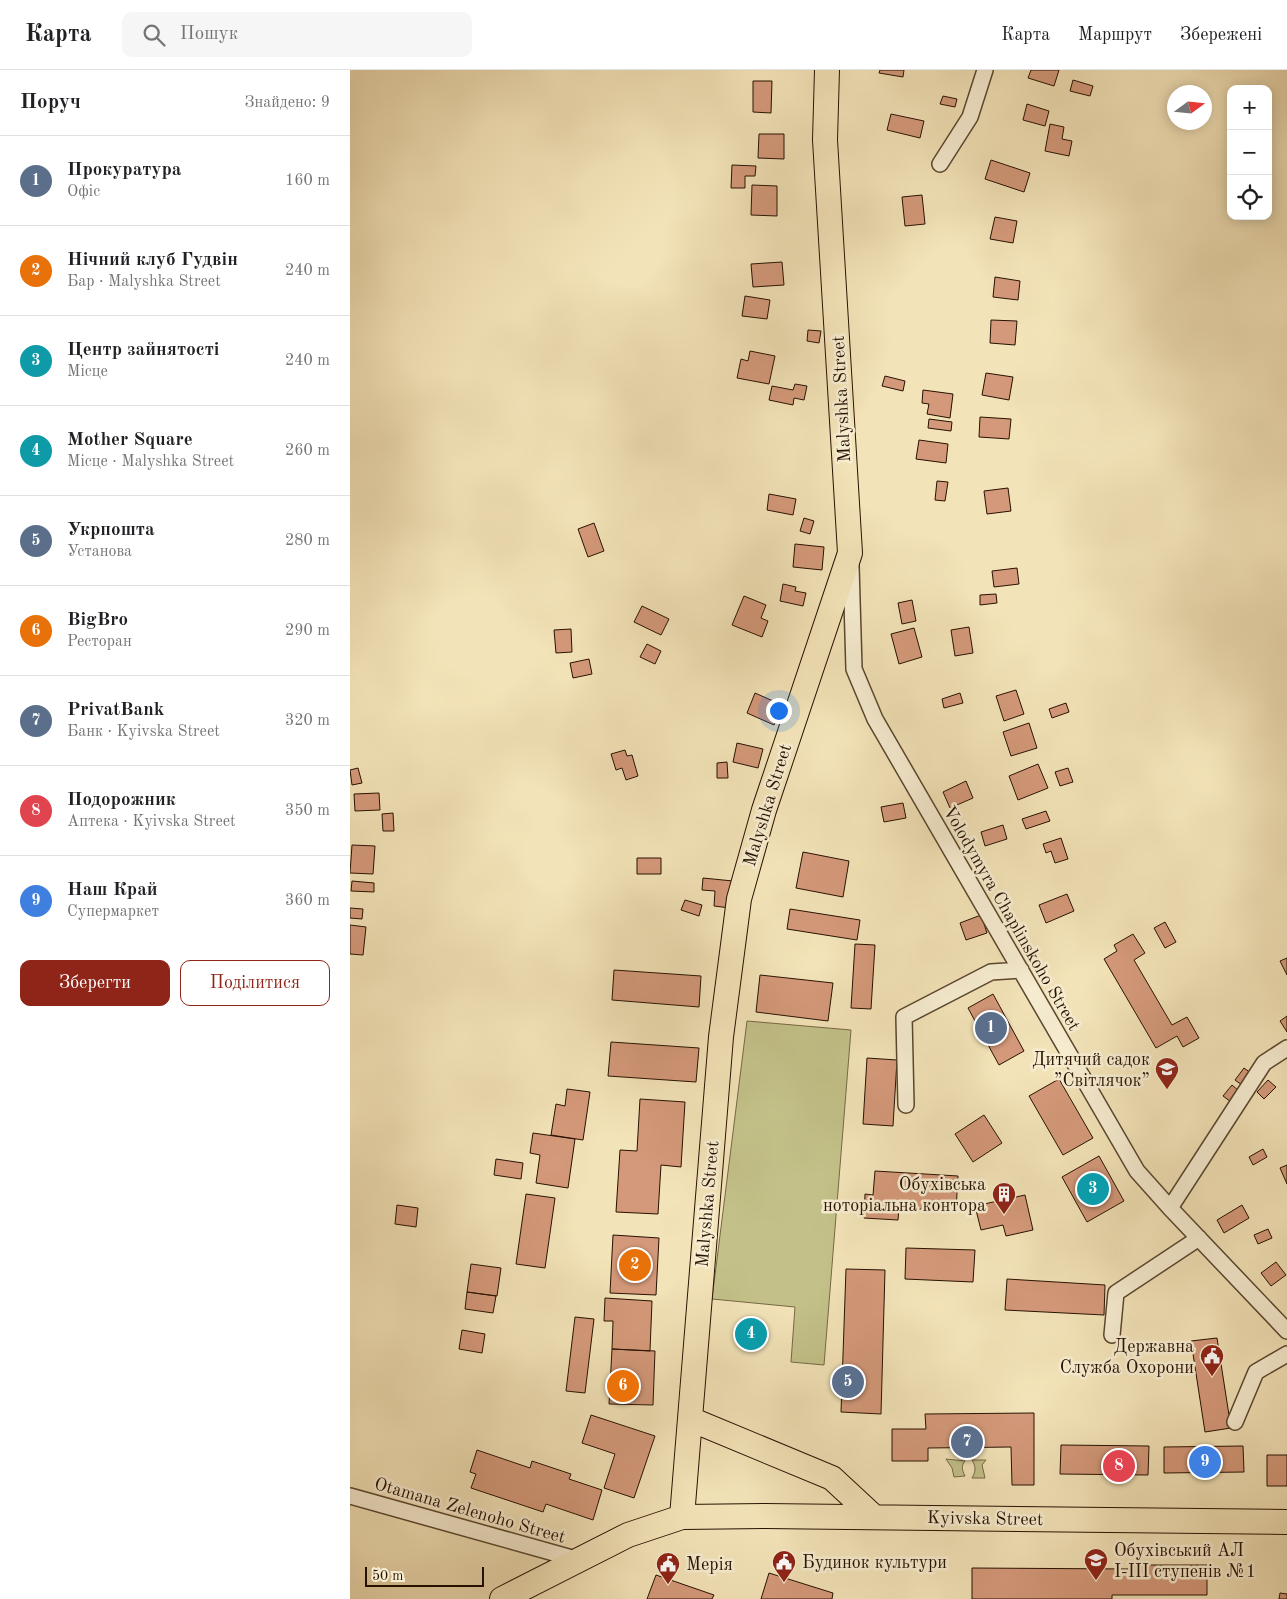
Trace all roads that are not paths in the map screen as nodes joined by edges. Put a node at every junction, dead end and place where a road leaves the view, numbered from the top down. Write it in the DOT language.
graph roads {
  1 [pos="827,70"];
  2 [pos="985,70"];
  3 [pos="940,164"];
  4 [pos="850,553"];
  5 [pos="1021,970"];
  6 [pos="1287,1048"];
  7 [pos="906,1105"];
  8 [pos="1170,1208"];
  9 [pos="1199,1238"];
  10 [pos="1287,1331"];
  11 [pos="1112,1336"];
  12 [pos="1287,1354"];
  13 [pos="690,1419"];
  14 [pos="1234,1422"];
  15 [pos="350,1496"];
  16 [pos="682,1517"];
  17 [pos="874,1517"];
  18 [pos="1287,1522"];
  19 [pos="579,1560"];
  20 [pos="502,1599"];
  1 -- 4 [label="main road, Malyshka Street"];
  2 -- 3 [label="street"];
  4 -- 5 [label="street, Volodymyra Chaplinskoho Street"];
  4 -- 13 [label="main road, Malyshka Street"];
  5 -- 7 [label="street"];
  5 -- 8 [label="street, Volodymyra Chaplinskoho Street"];
  6 -- 8 [label="street"];
  8 -- 9 [label="street, Volodymyra Chaplinskoho Street"];
  9 -- 10 [label="street, Volodymyra Chaplinskoho Street"];
  9 -- 11 [label="street"];
  12 -- 14 [label="street"];
  13 -- 16 [label="main road, Malyshka Street"];
  13 -- 17 [label="main road"];
  15 -- 19 [label="street, Otamana Zelenoho Street"];
  16 -- 17 [label="main road, Kyivska Street"];
  16 -- 19 [label="main road, Kyivska Street"];
  17 -- 18 [label="main road, Kyivska Street"];
  19 -- 20 [label="main road, Kyivska Street"];
}
